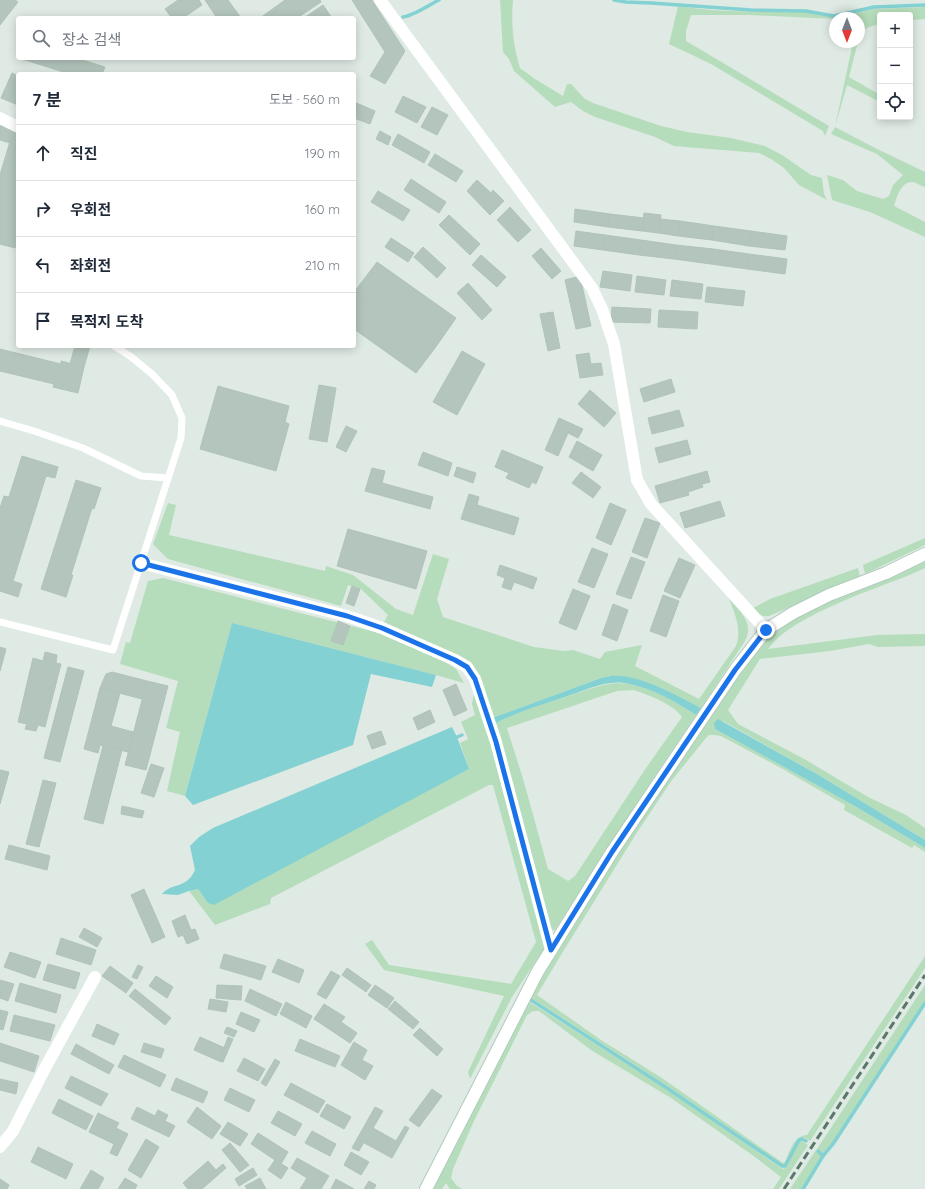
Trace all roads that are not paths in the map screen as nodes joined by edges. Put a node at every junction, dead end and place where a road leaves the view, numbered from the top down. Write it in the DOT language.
graph roads {
  1 [pos="380,0"];
  2 [pos="0,118"];
  3 [pos="16,126"];
  4 [pos="117,348"];
  5 [pos="0,421"];
  6 [pos="168,478"];
  7 [pos="925,554"];
  8 [pos="141,563"];
  9 [pos="0,622"];
  10 [pos="766,630"];
  11 [pos="551,950"];
  12 [pos="95,978"];
  13 [pos="0,1147"];
  14 [pos="426,1189"];
  1 -- 10 [label="street"];
  2 -- 3 [label="street"];
  4 -- 6 [label="lane"];
  5 -- 6 [label="lane"];
  6 -- 8 [label="lane"];
  7 -- 10 [label="street"];
  8 -- 9 [label="lane"];
  8 -- 11 [label="street"];
  10 -- 11 [label="street"];
  11 -- 14 [label="street"];
  12 -- 13 [label="street"];
}
